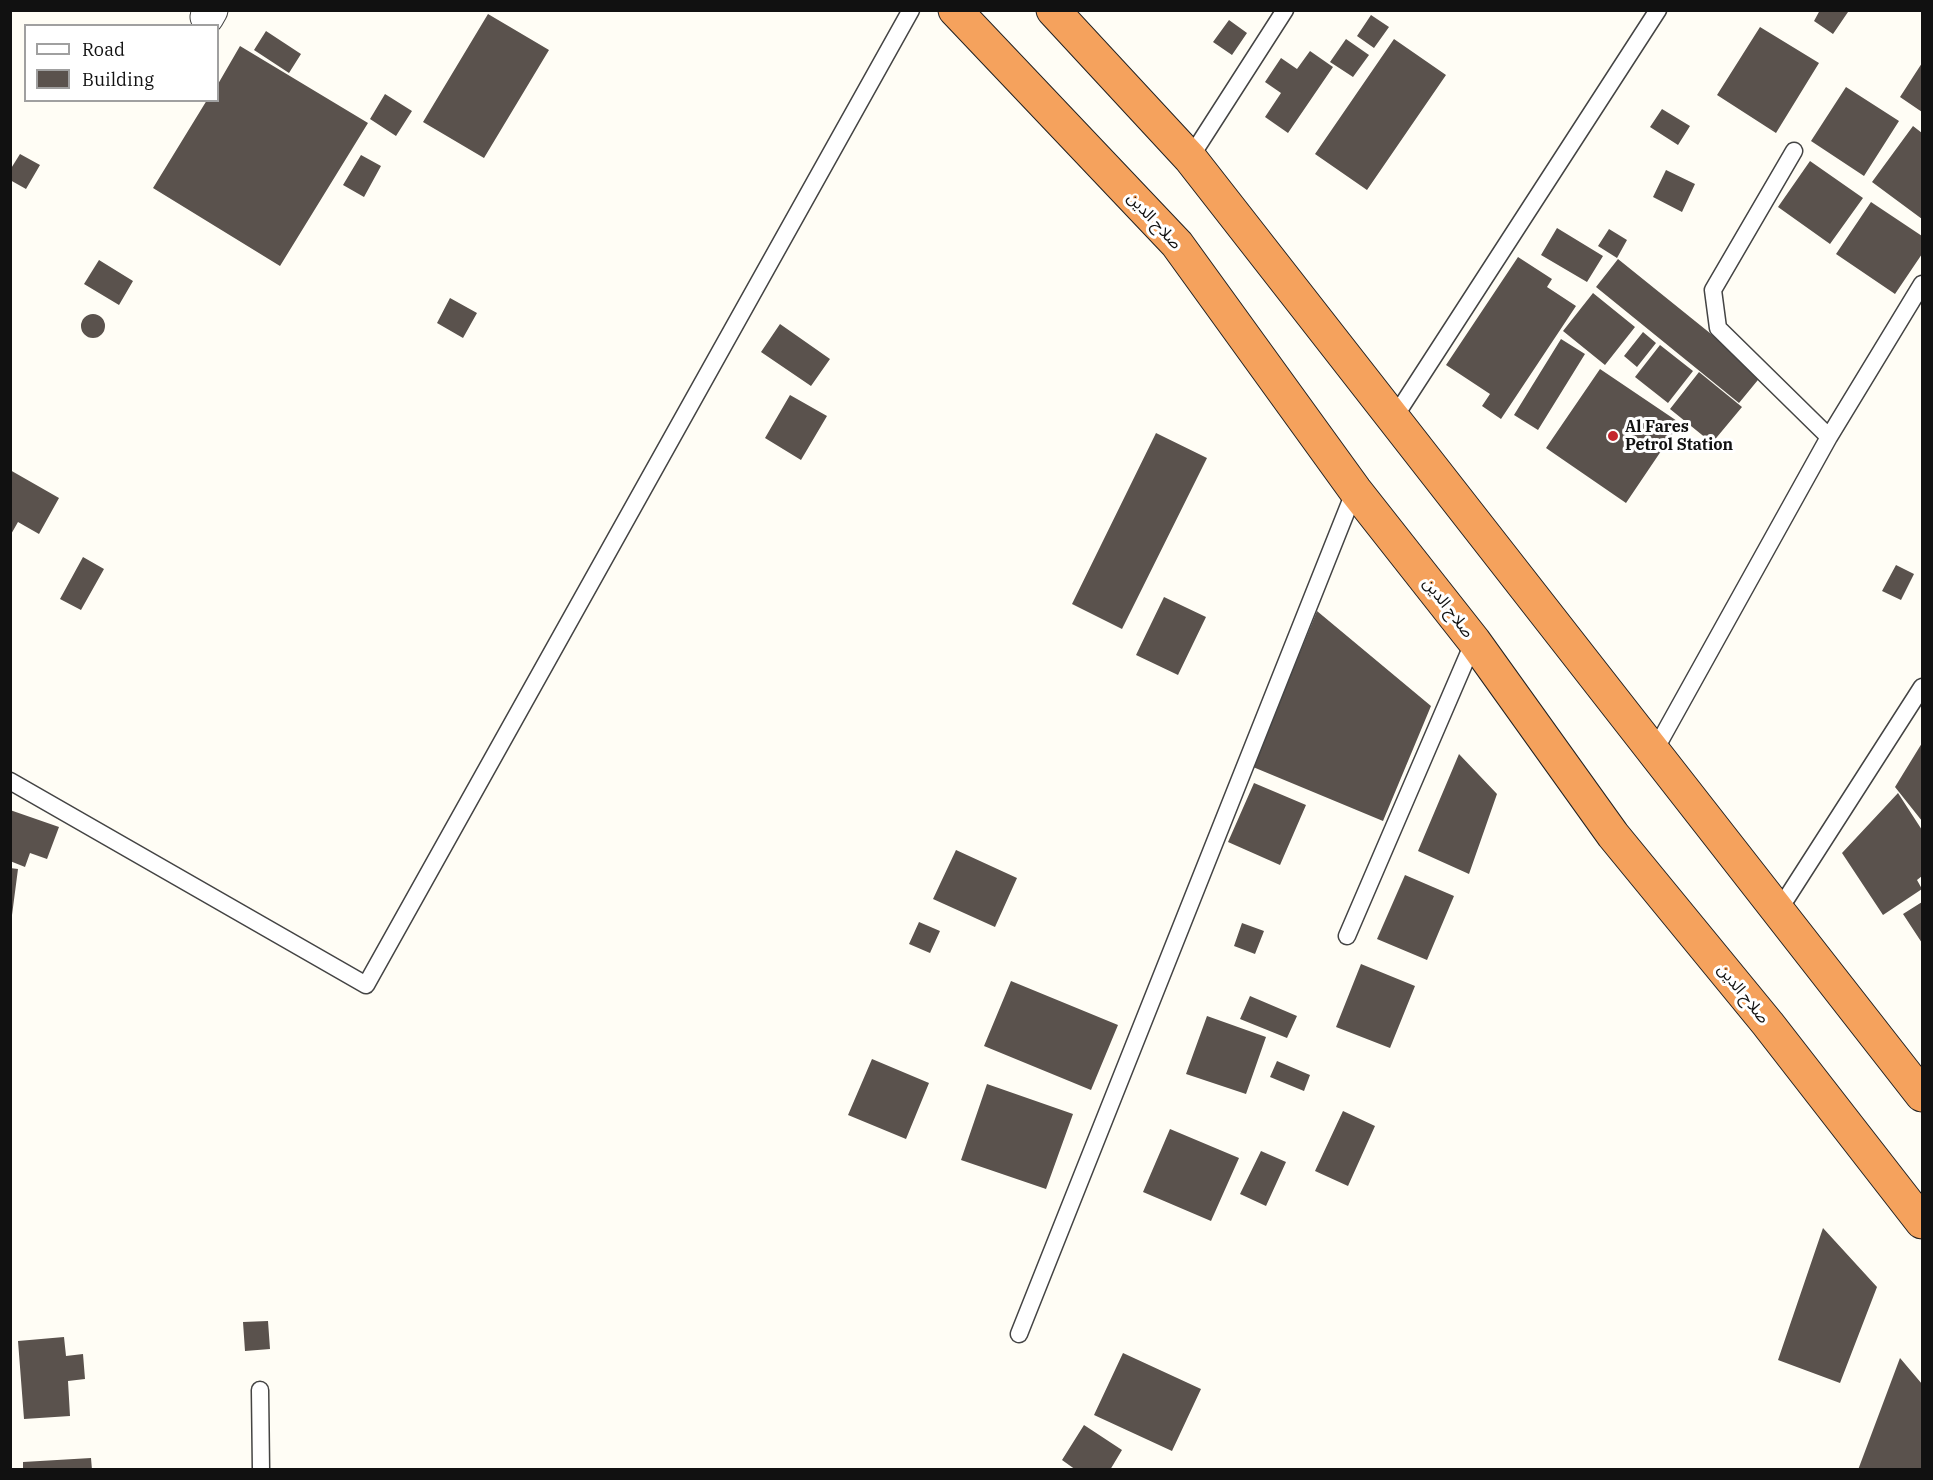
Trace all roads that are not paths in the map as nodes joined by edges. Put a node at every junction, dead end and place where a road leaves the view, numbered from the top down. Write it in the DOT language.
graph roads {
  1 [pos="911,10"];
  2 [pos="955,10"];
  3 [pos="1053,10"];
  4 [pos="1285,10"];
  5 [pos="1658,10"];
  6 [pos="1794,152"];
  7 [pos="1190,158"];
  8 [pos="1923,284"];
  9 [pos="1394,418"];
  10 [pos="1829,437"];
  11 [pos="1355,490"];
  12 [pos="1474,641"];
  13 [pos="1923,687"];
  14 [pos="1654,750"];
  15 [pos="10,781"];
  16 [pos="1779,910"];
  17 [pos="1347,936"];
  18 [pos="1923,1095"];
  19 [pos="1923,1222"];
  20 [pos="1019,1334"];
  21 [pos="260,1390"];
  22 [pos="261,1470"];
  1 -- 15 [label="lane"];
  2 -- 11 [label="highway, صلاح الدين"];
  3 -- 7 [label="highway"];
  4 -- 7 [label="lane"];
  5 -- 9 [label="lane"];
  6 -- 10 [label="lane"];
  7 -- 9 [label="highway"];
  8 -- 10 [label="lane"];
  9 -- 14 [label="highway"];
  10 -- 14 [label="lane"];
  11 -- 12 [label="highway, صلاح الدين"];
  11 -- 20 [label="lane"];
  12 -- 17 [label="lane"];
  12 -- 19 [label="highway, صلاح الدين"];
  13 -- 16 [label="lane"];
  14 -- 16 [label="highway"];
  16 -- 18 [label="highway"];
  21 -- 22 [label="lane"];
}
